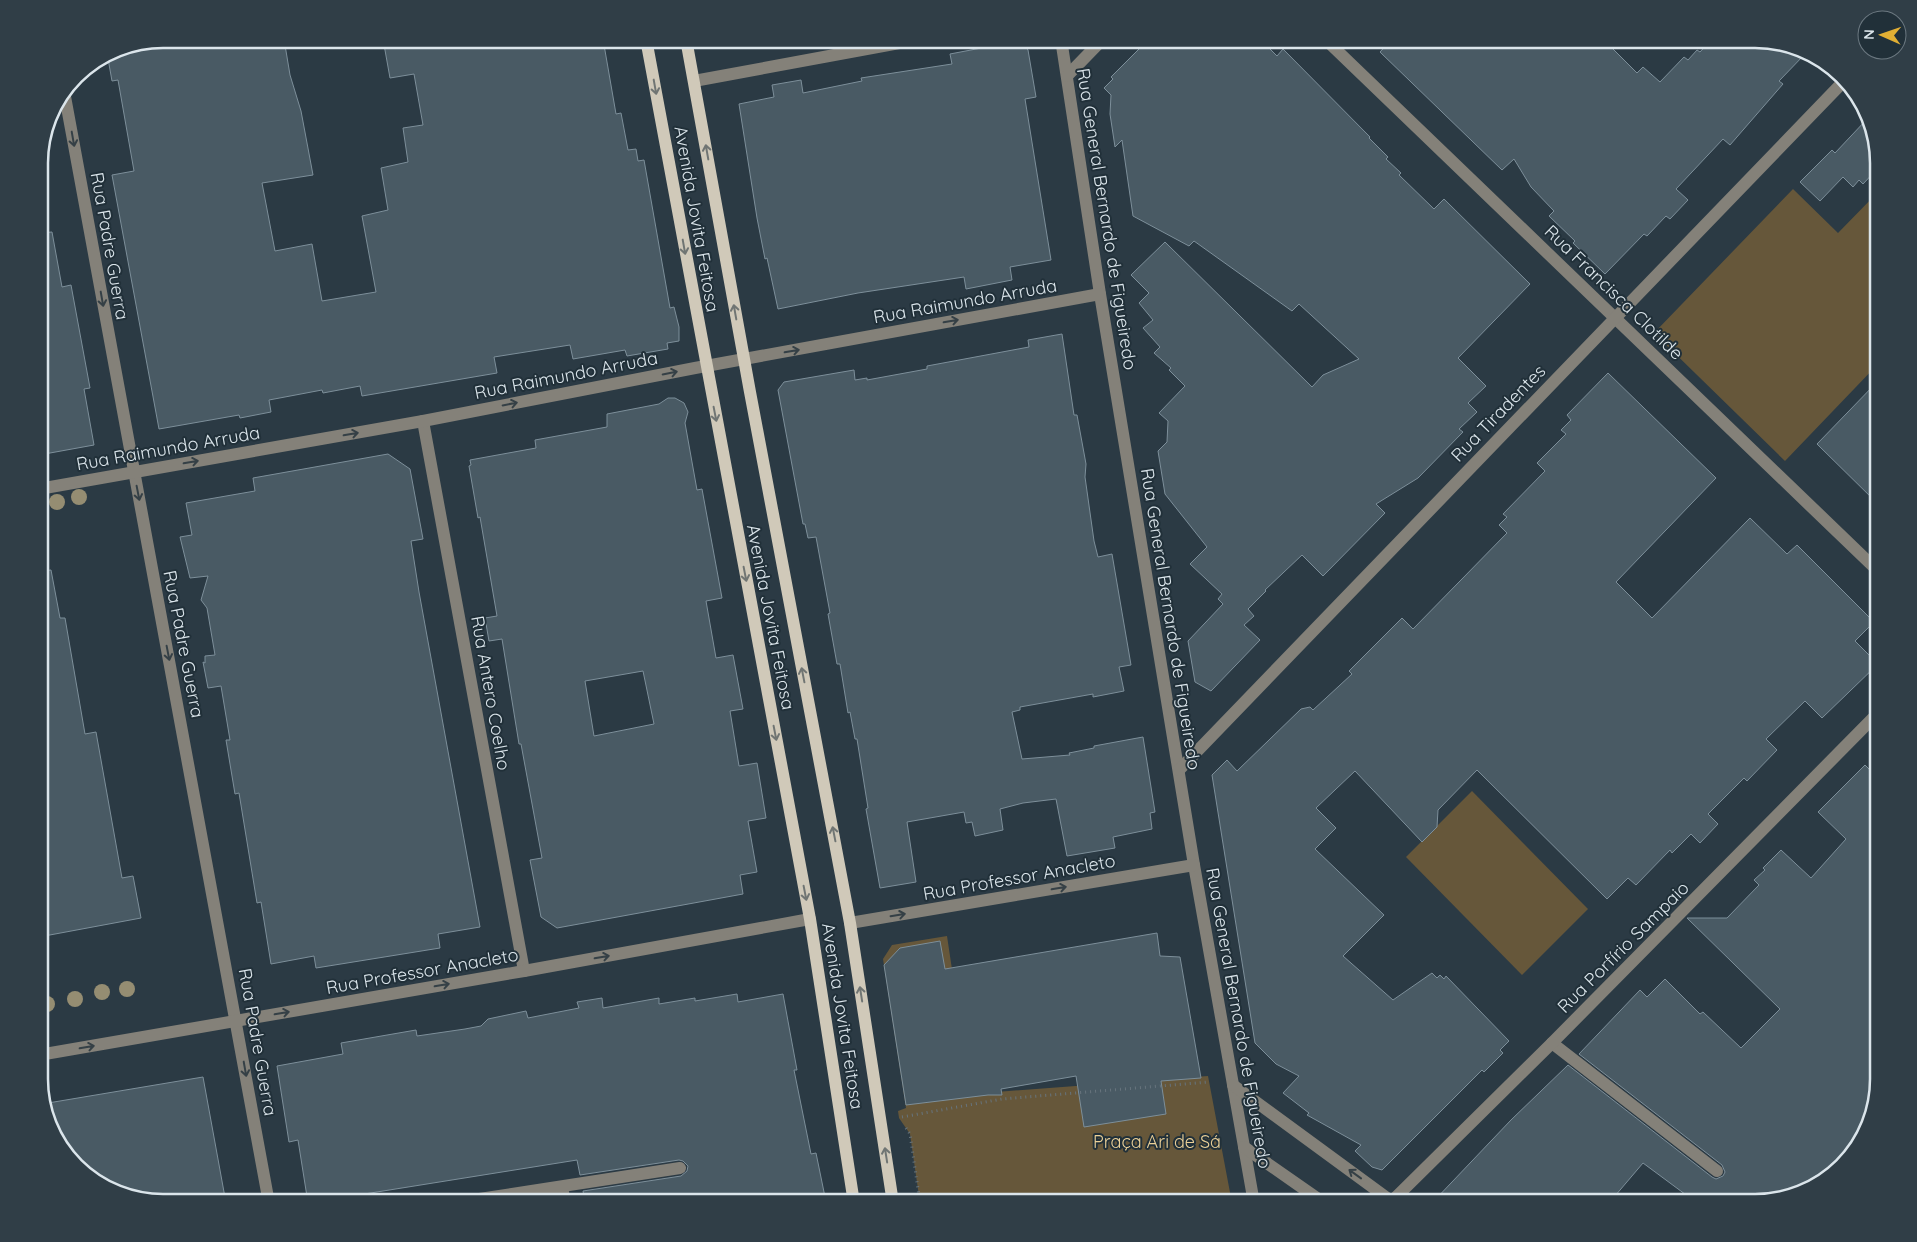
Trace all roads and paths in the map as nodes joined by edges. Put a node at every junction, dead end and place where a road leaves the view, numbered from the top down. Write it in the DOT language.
graph roads {
  1 [pos="1062,47"];
  2 [pos="1095,47"];
  3 [pos="1334,47"];
  4 [pos="648,48"];
  5 [pos="688,48"];
  6 [pos="875,48"];
  7 [pos="1067,76"];
  8 [pos="694,81"];
  9 [pos="1840,86"];
  10 [pos="66,100"];
  11 [pos="1100,294"];
  12 [pos="1616,317"];
  13 [pos="744,360"];
  14 [pos="706,366"];
  15 [pos="423,421"];
  16 [pos="134,472"];
  17 [pos="48,486"];
  18 [pos="1870,563"];
  19 [pos="1870,721"];
  20 [pos="1178,770"];
  21 [pos="1194,865"];
  22 [pos="810,919"];
  23 [pos="850,923"];
  24 [pos="524,971"];
  25 [pos="236,1021"];
  26 [pos="1552,1043"];
  27 [pos="48,1053"];
  28 [pos="1209,1082"];
  29 [pos="1232,1085"];
  30 [pos="899,1118"];
  31 [pos="1244,1147"];
  32 [pos="680,1168"];
  33 [pos="1717,1171"];
  34 [pos="562,1187"];
  35 [pos="267,1194"];
  36 [pos="514,1194"];
  37 [pos="563,1194"];
  38 [pos="853,1194"];
  39 [pos="893,1194"];
  40 [pos="1252,1194"];
  41 [pos="1311,1194"];
  42 [pos="1380,1194"];
  43 [pos="1401,1194"];
  1 -- 7 [label="street, Rua General Bernardo de Figueiredo"];
  2 -- 7 [label="street"];
  3 -- 12 [label="street, Rua Francisca Clotilde"];
  4 -- 14 [label="main road, Avenida Jovita Feitosa, one-way"];
  5 -- 8 [label="main road, Avenida Jovita Feitosa"];
  6 -- 8 [label="street"];
  7 -- 11 [label="street, Rua General Bernardo de Figueiredo"];
  13 -- 8 [label="main road, Avenida Jovita Feitosa, one-way"];
  9 -- 12 [label="street, Rua Tiradentes"];
  10 -- 16 [label="street, Rua Padre Guerra, one-way"];
  13 -- 11 [label="street, Rua Raimundo Arruda, one-way"];
  11 -- 20 [label="street, Rua General Bernardo de Figueiredo"];
  12 -- 18 [label="street, Rua Francisca Clotilde"];
  12 -- 20 [label="street, Rua Tiradentes"];
  13 -- 14 [label="street, Rua Raimundo Arruda"];
  23 -- 13 [label="main road, Avenida Jovita Feitosa, one-way"];
  15 -- 14 [label="street, Rua Raimundo Arruda, one-way"];
  14 -- 22 [label="main road, Avenida Jovita Feitosa, one-way"];
  16 -- 15 [label="street, Rua Raimundo Arruda, one-way"];
  15 -- 24 [label="street, Rua Antero Coelho"];
  16 -- 17 [label="street, Rua Raimundo Arruda"];
  16 -- 25 [label="street, Rua Padre Guerra, one-way"];
  19 -- 26 [label="street, Rua Porfírio Sampaio"];
  20 -- 21 [label="street, Rua General Bernardo de Figueiredo"];
  23 -- 21 [label="street, Rua Professor Anacleto, one-way"];
  21 -- 29 [label="street, Rua General Bernardo de Figueiredo"];
  24 -- 22 [label="street, Rua Professor Anacleto, one-way"];
  22 -- 38 [label="main road, Avenida Jovita Feitosa"];
  39 -- 23 [label="main road, Avenida Jovita Feitosa, one-way"];
  25 -- 24 [label="street, Rua Professor Anacleto, one-way"];
  27 -- 25 [label="street, Rua Professor Anacleto, one-way"];
  25 -- 35 [label="street, Rua Padre Guerra, one-way"];
  26 -- 33 [label="street"];
  26 -- 43 [label="street, Rua Porfírio Sampaio"];
  28 -- 30 [label="path"];
  29 -- 31 [label="street, Rua General Bernardo de Figueiredo"];
  42 -- 29 [label="street, one-way"];
  31 -- 40 [label="street, Rua General Bernardo de Figueiredo"];
  31 -- 41 [label="street"];
  32 -- 34 [label="street"];
  34 -- 36 [label="street"];
  34 -- 37 [label="street"];
}
